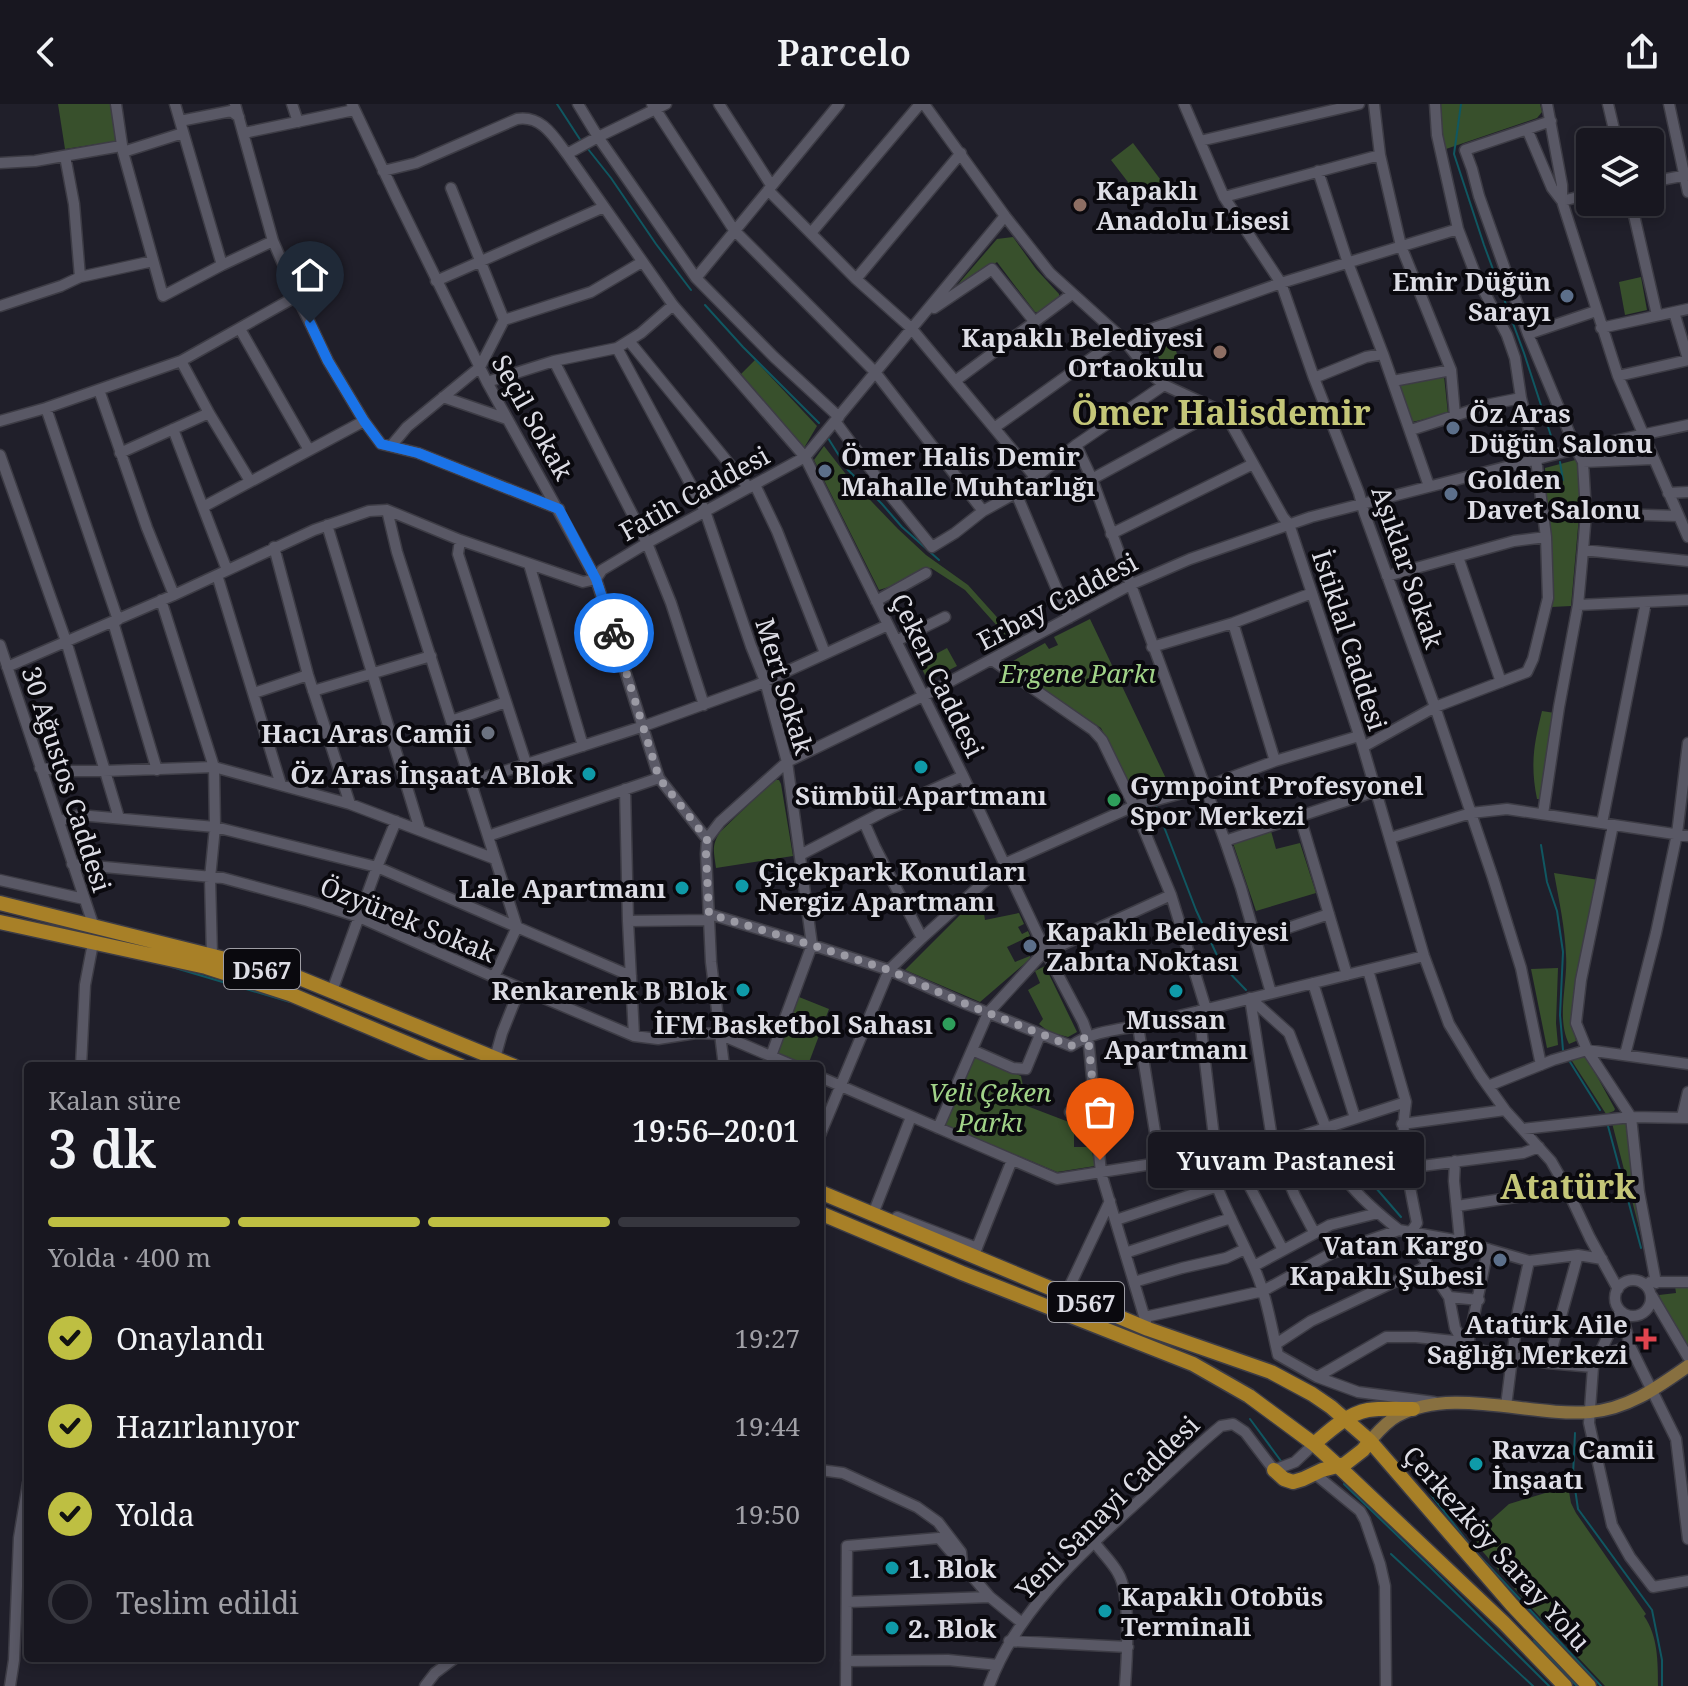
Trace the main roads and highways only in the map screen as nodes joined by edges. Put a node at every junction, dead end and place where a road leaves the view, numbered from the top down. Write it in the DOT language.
graph roads {
  1 [pos="0,903"];
  2 [pos="0,922"];
  3 [pos="452,1062"];
  4 [pos="504,1062"];
  5 [pos="824,1193"];
  6 [pos="824,1215"];
  7 [pos="1688,1366"];
  8 [pos="1413,1409"];
  9 [pos="1346,1419"];
  10 [pos="1370,1441"];
  11 [pos="1314,1444"];
  12 [pos="1337,1465"];
  13 [pos="1274,1470"];
  14 [pos="1565,1686"];
  15 [pos="1589,1686"];
  1 -- 4 [label="highway, D567"];
  2 -- 3 [label="highway, D567"];
  5 -- 9 [label="highway, D567"];
  6 -- 11 [label="highway, D567"];
  7 -- 8 [label="main road"];
  8 -- 9 [label="highway"];
  8 -- 10 [label="main road"];
  9 -- 10 [label="highway, D567"];
  9 -- 11 [label="highway"];
  10 -- 12 [label="highway"];
  10 -- 15 [label="highway, Çerkezköy Saray Yolu / D567"];
  11 -- 12 [label="highway, D567"];
  12 -- 13 [label="highway"];
  12 -- 14 [label="highway, Çerkezköy Saray Yolu / D567"];
}
